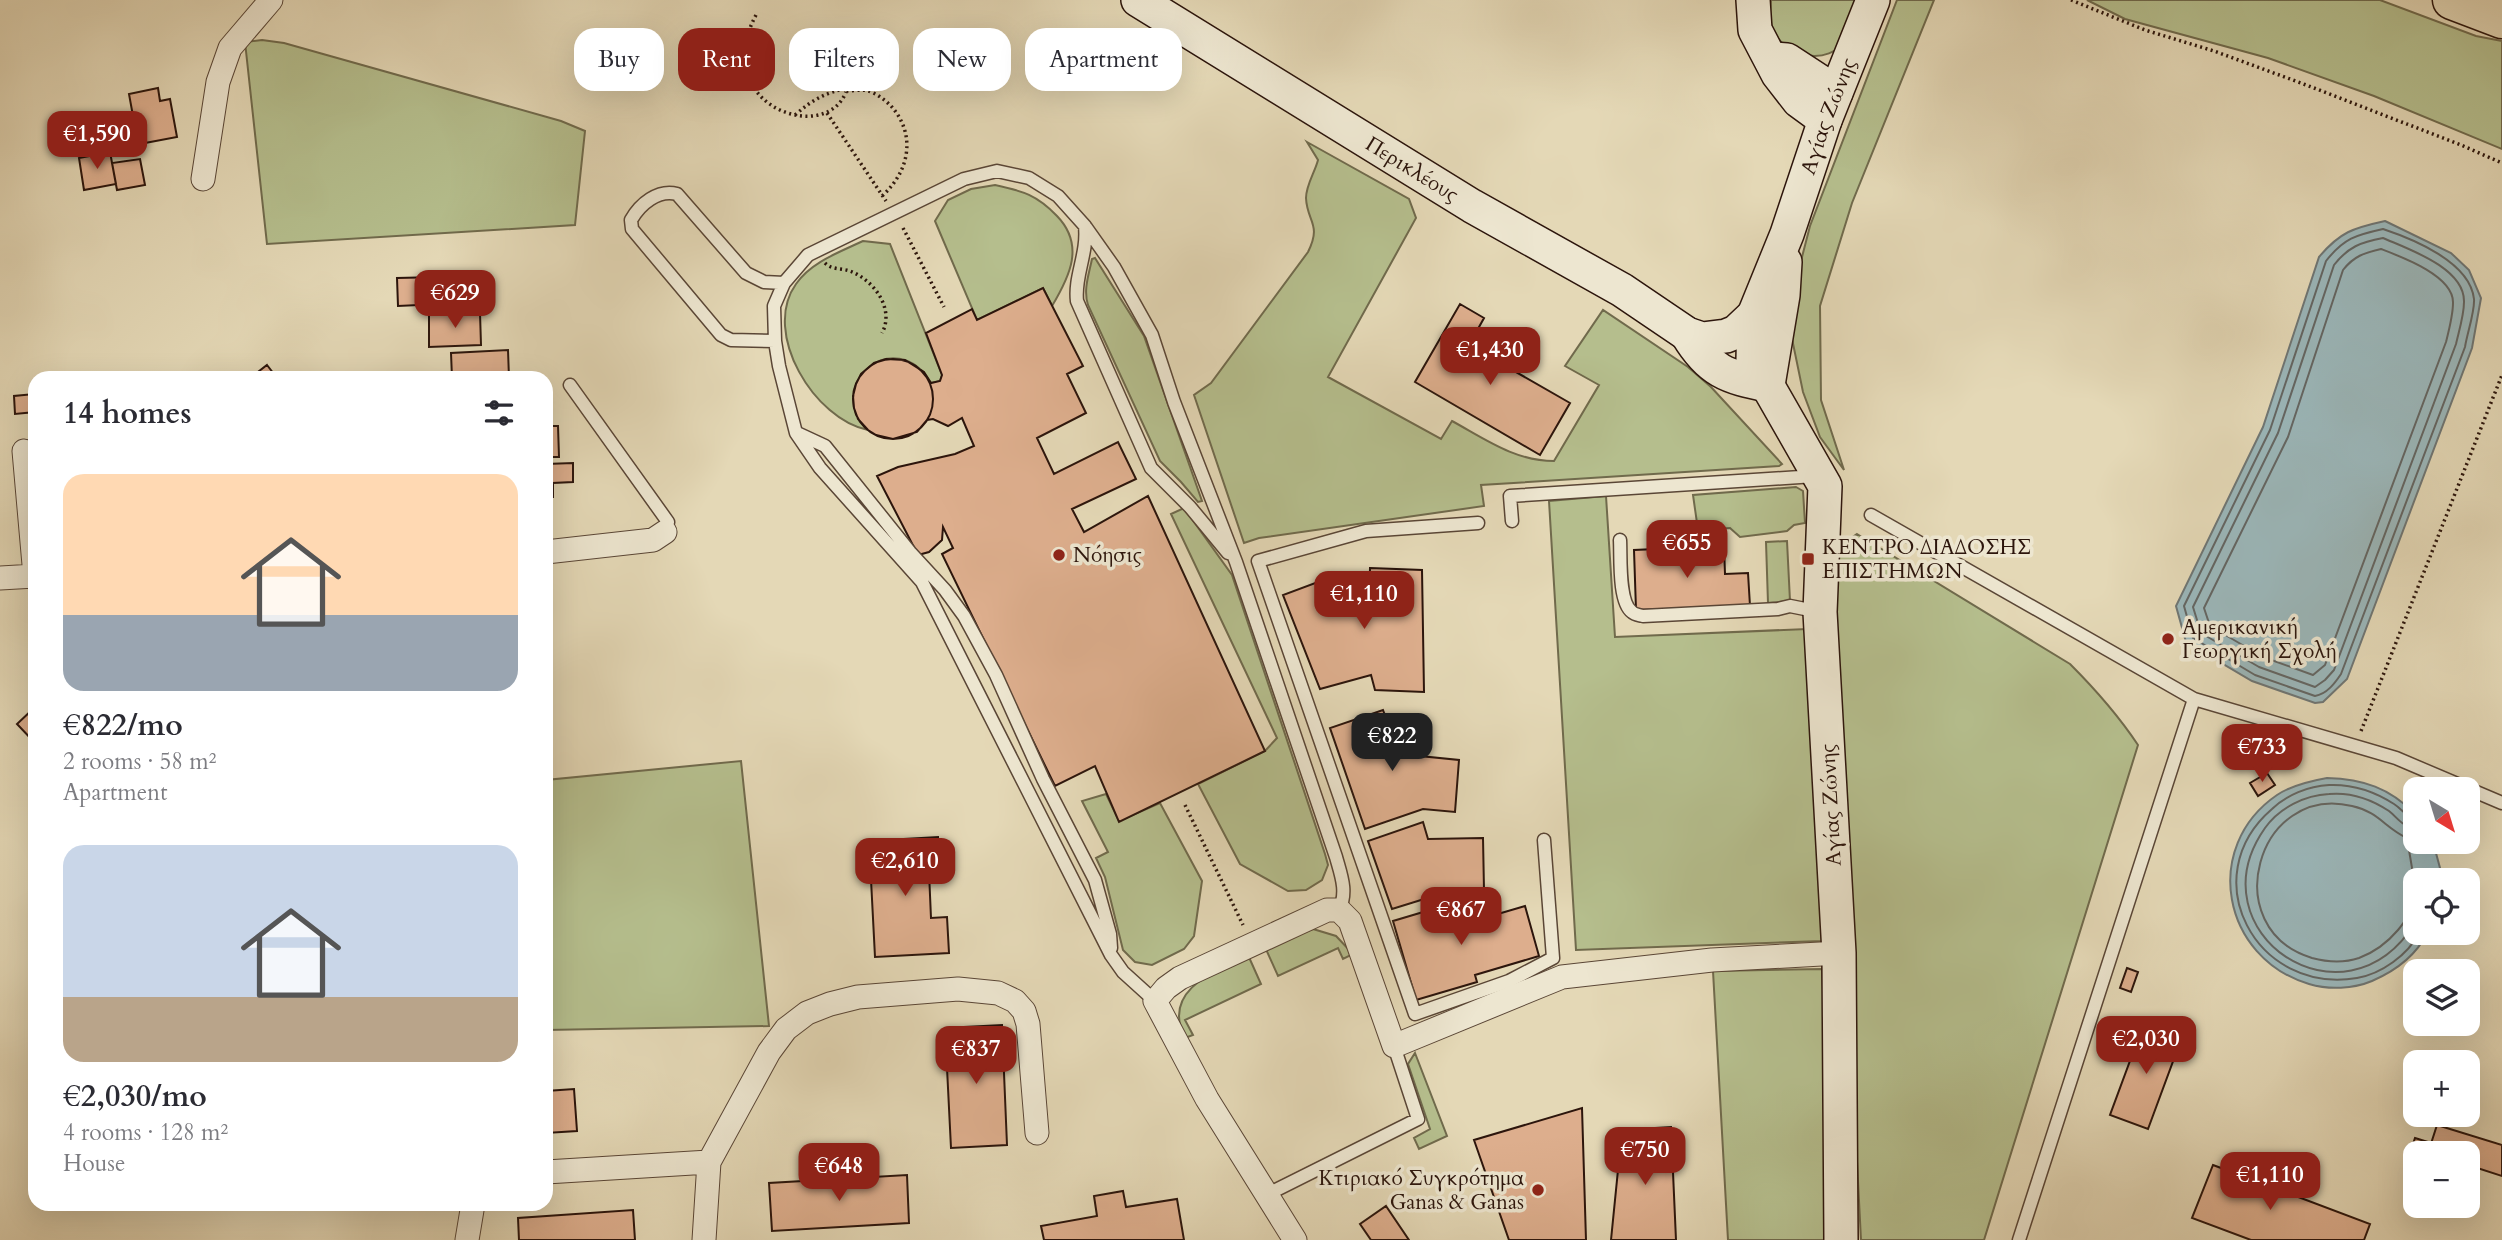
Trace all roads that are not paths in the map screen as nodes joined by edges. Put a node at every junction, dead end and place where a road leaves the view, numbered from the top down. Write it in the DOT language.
graph roads {
  1 [pos="271,0"];
  2 [pos="1138,0"];
  3 [pos="1753,0"];
  4 [pos="1873,0"];
  5 [pos="2452,0"];
  6 [pos="2502,19"];
  7 [pos="1857,40"];
  8 [pos="1772,60"];
  9 [pos="1807,72"];
  10 [pos="1831,106"];
  11 [pos="203,179"];
  12 [pos="1085,226"];
  13 [pos="1787,234"];
  14 [pos="784,284"];
  15 [pos="1754,315"];
  16 [pos="1695,336"];
  17 [pos="775,341"];
  18 [pos="570,385"];
  19 [pos="1768,385"];
  20 [pos="796,433"];
  21 [pos="24,451"];
  22 [pos="1819,475"];
  23 [pos="28,496"];
  24 [pos="1871,515"];
  25 [pos="1512,521"];
  26 [pos="1478,523"];
  27 [pos="665,532"];
  28 [pos="1620,540"];
  29 [pos="553,551"];
  30 [pos="1236,562"];
  31 [pos="28,576"];
  32 [pos="0,578"];
  33 [pos="1820,612"];
  34 [pos="2194,699"];
  35 [pos="2502,803"];
  36 [pos="1544,840"];
  37 [pos="1339,910"];
  38 [pos="1839,953"];
  39 [pos="1111,955"];
  40 [pos="1155,1001"];
  41 [pos="1394,1046"];
  42 [pos="1037,1133"];
  43 [pos="709,1162"];
  44 [pos="553,1172"];
  45 [pos="1266,1195"];
  46 [pos="472,1211"];
  47 [pos="467,1240"];
  48 [pos="704,1240"];
  49 [pos="1295,1240"];
  50 [pos="1841,1240"];
  51 [pos="2019,1240"];
  1 -- 11 [label="street"];
  2 -- 16 [label="street, Περικλέους"];
  3 -- 8 [label="street"];
  4 -- 7 [label="street, Αγίας Ζώνης"];
  5 -- 6 [label="highway"];
  7 -- 9 [label="street"];
  7 -- 10 [label="street, Αγίας Ζώνης"];
  8 -- 9 [label="street"];
  8 -- 10 [label="street"];
  9 -- 10 [label="street"];
  10 -- 13 [label="street, Αγίας Ζώνης"];
  12 -- 14 [label="lane"];
  12 -- 30 [label="lane"];
  12 -- 30 [label="lane"];
  13 -- 15 [label="street"];
  13 -- 19 [label="street"];
  14 -- 17 [label="lane"];
  14 -- 17 [label="lane"];
  15 -- 16 [label="street"];
  15 -- 19 [label="street, Αγίας Ζώνης"];
  16 -- 19 [label="street, Περικλέους"];
  17 -- 20 [label="lane"];
  18 -- 27 [label="lane"];
  19 -- 22 [label="street, Αγίας Ζώνης"];
  20 -- 39 [label="lane"];
  20 -- 39 [label="lane"];
  21 -- 23 [label="street"];
  22 -- 25 [label="lane"];
  22 -- 33 [label="street, Αγίας Ζώνης"];
  24 -- 34 [label="lane"];
  26 -- 36 [label="lane"];
  27 -- 29 [label="street"];
  28 -- 33 [label="lane"];
  30 -- 37 [label="lane"];
  31 -- 32 [label="street"];
  33 -- 38 [label="street, Αγίας Ζώνης"];
  34 -- 35 [label="lane"];
  34 -- 51 [label="lane"];
  37 -- 40 [label="street"];
  37 -- 41 [label="street"];
  38 -- 41 [label="street"];
  38 -- 50 [label="street, Αγίας Ζώνης"];
  39 -- 40 [label="lane"];
  40 -- 45 [label="street"];
  41 -- 45 [label="lane"];
  42 -- 43 [label="street"];
  43 -- 44 [label="street"];
  43 -- 48 [label="street"];
  45 -- 49 [label="street"];
  46 -- 47 [label="street"];
}
